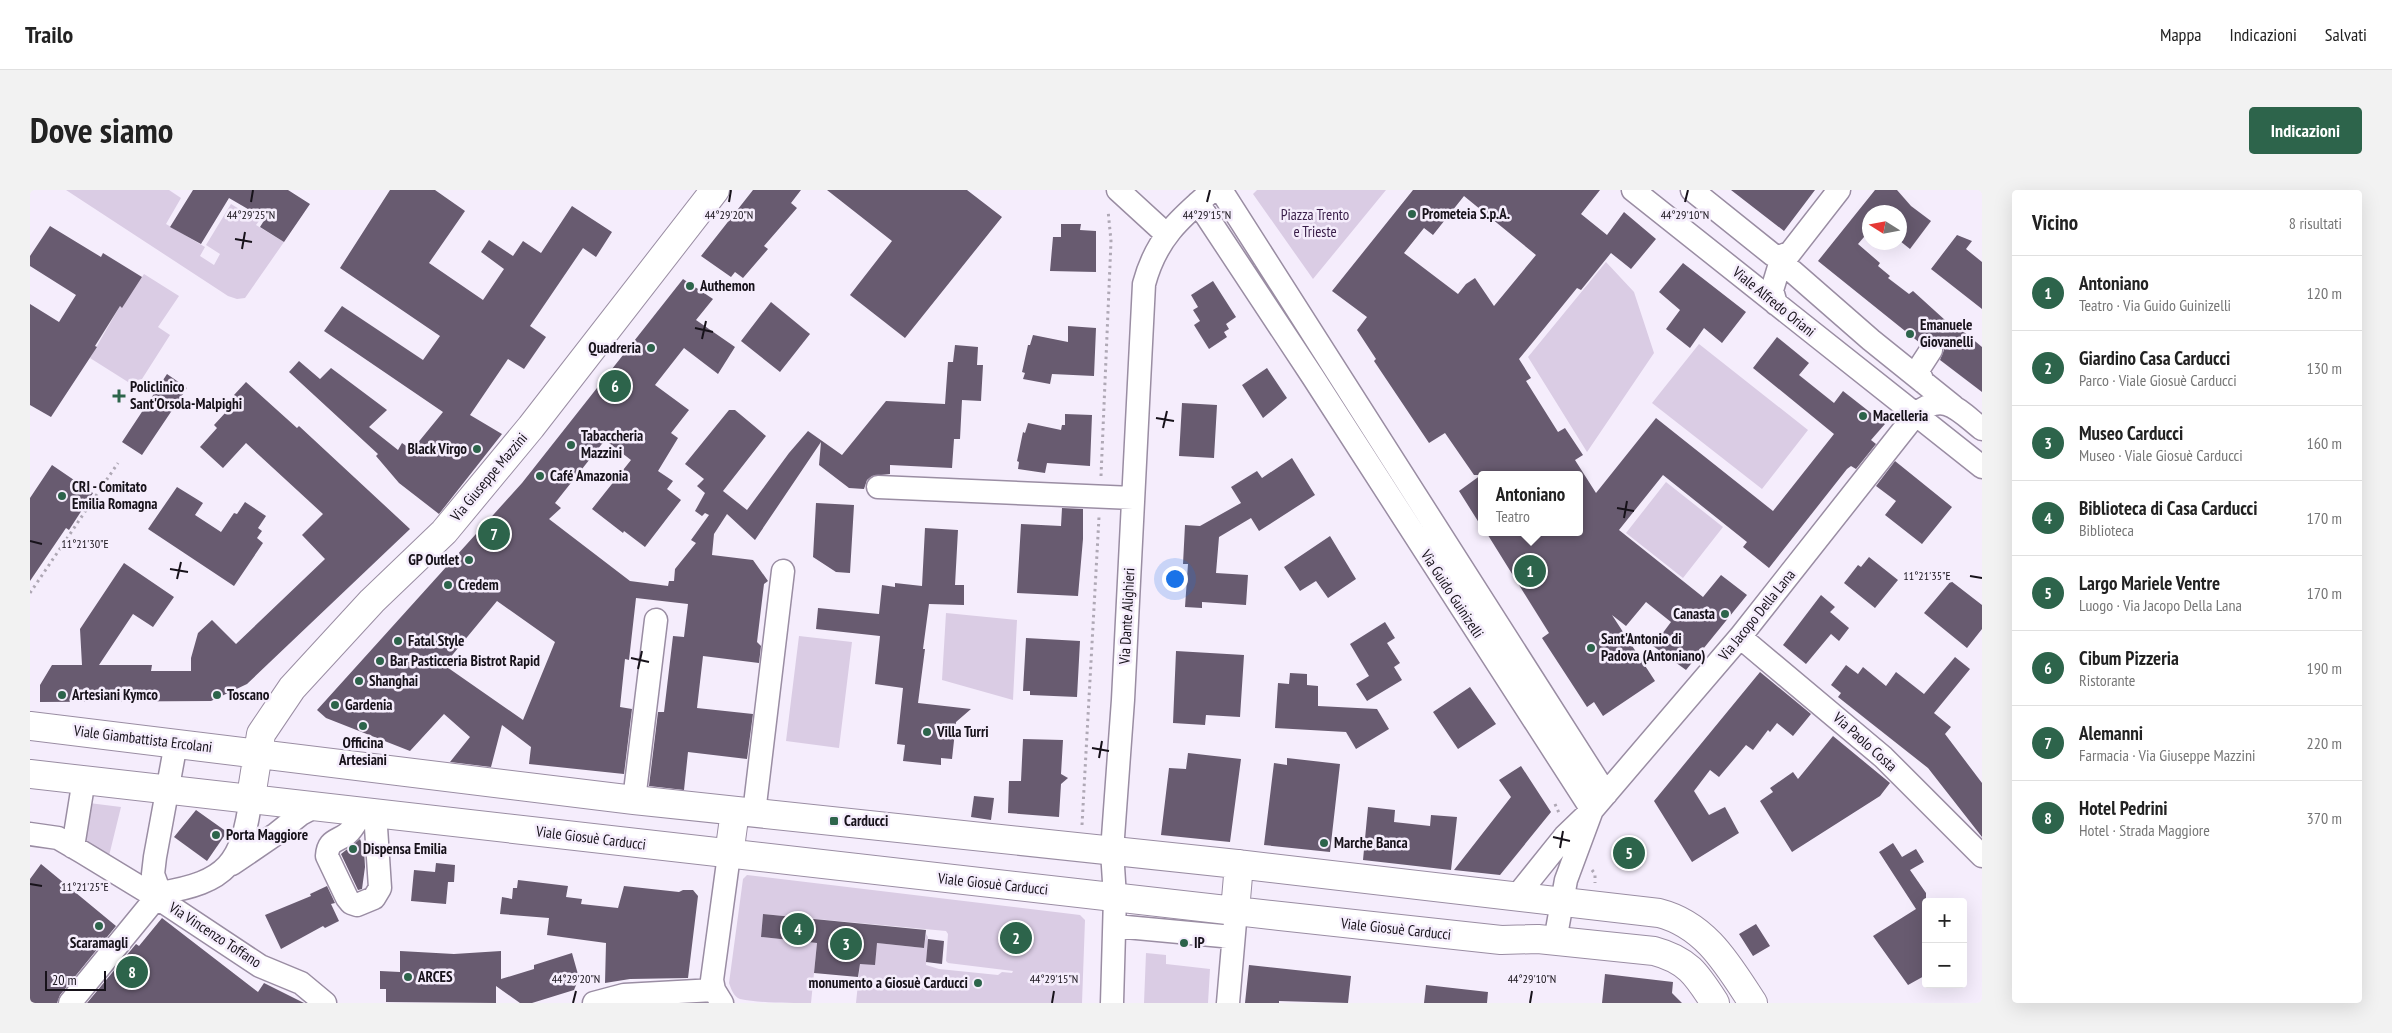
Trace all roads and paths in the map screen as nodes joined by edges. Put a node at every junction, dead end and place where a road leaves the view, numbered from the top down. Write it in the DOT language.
graph roads {
  1 [pos="715,190"];
  2 [pos="1118,190"];
  3 [pos="1221,190"];
  4 [pos="1633,190"];
  5 [pos="1692,190"];
  6 [pos="1839,190"];
  7 [pos="1206,196"];
  8 [pos="1166,234"];
  9 [pos="1791,262"];
  10 [pos="1776,304"];
  11 [pos="1931,350"];
  12 [pos="1333,364"];
  13 [pos="1313,377"];
  14 [pos="1923,382"];
  15 [pos="1953,406"];
  16 [pos="1916,414"];
  17 [pos="1982,429"];
  18 [pos="118,463"];
  19 [pos="1982,467"];
  20 [pos="878,487"];
  21 [pos="1133,498"];
  22 [pos="783,571"];
  23 [pos="30,593"];
  24 [pos="656,620"];
  25 [pos="1740,636"];
  26 [pos="30,726"];
  27 [pos="176,743"];
  28 [pos="257,754"];
  29 [pos="380,770"];
  30 [pos="30,774"];
  31 [pos="84,780"];
  32 [pos="169,789"];
  33 [pos="251,797"];
  34 [pos="634,800"];
  35 [pos="1599,802"];
  36 [pos="318,805"];
  37 [pos="369,811"];
  38 [pos="744,812"];
  39 [pos="30,834"];
  40 [pos="73,847"];
  41 [pos="1112,851"];
  42 [pos="729,855"];
  43 [pos="1982,856"];
  44 [pos="1239,864"];
  45 [pos="228,866"];
  46 [pos="158,895"];
  47 [pos="1116,897"];
  48 [pos="1516,897"];
  49 [pos="1561,902"];
  50 [pos="1234,924"];
  51 [pos="1115,926"];
  52 [pos="1555,940"];
  53 [pos="718,996"];
  54 [pos="70,1003"];
  55 [pos="325,1003"];
  56 [pos="594,1003"];
  57 [pos="1112,1003"];
  58 [pos="1228,1003"];
  59 [pos="1715,1003"];
  60 [pos="1753,1003"];
  1 -- 28 [label="main road, Via Giuseppe Mazzini"];
  2 -- 8 [label="street"];
  3 -- 12 [label="street, Via Guido Guinizelli"];
  4 -- 10 [label="street, Viale Alfredo Oriani"];
  5 -- 9 [label="street"];
  6 -- 9 [label="street"];
  7 -- 8 [label="street"];
  7 -- 13 [label="street, Via Guido Guinizelli"];
  8 -- 21 [label="street, Via Dante Alighieri"];
  9 -- 10 [label="street"];
  9 -- 14 [label="street"];
  10 -- 16 [label="street, Viale Alfredo Oriani"];
  11 -- 14 [label="street"];
  12 -- 13 [label="street"];
  12 -- 35 [label="street, Via Guido Guinizelli"];
  13 -- 35 [label="street, Via Guido Guinizelli"];
  14 -- 15 [label="street"];
  15 -- 16 [label="street"];
  15 -- 17 [label="street"];
  16 -- 19 [label="street, Viale Alfredo Oriani"];
  16 -- 25 [label="street, Via Jacopo Della Lana"];
  18 -- 23 [label="path"];
  20 -- 21 [label="street"];
  21 -- 41 [label="street, Via Dante Alighieri"];
  22 -- 38 [label="street"];
  24 -- 34 [label="street"];
  25 -- 35 [label="street, Via Jacopo Della Lana"];
  25 -- 43 [label="street, Via Paolo Costa"];
  26 -- 27 [label="main road, Viale Giambattista Ercolani"];
  27 -- 28 [label="main road, Viale Giambattista Ercolani"];
  27 -- 32 [label="street"];
  28 -- 29 [label="main road"];
  28 -- 33 [label="main road, Via Giuseppe Mazzini"];
  29 -- 34 [label="main road"];
  29 -- 37 [label="main road"];
  30 -- 31 [label="main road"];
  31 -- 32 [label="main road"];
  31 -- 40 [label="street"];
  32 -- 33 [label="main road"];
  32 -- 46 [label="street"];
  33 -- 36 [label="main road, Viale Giosuè Carducci"];
  33 -- 45 [label="street"];
  34 -- 38 [label="main road"];
  35 -- 48 [label="street, Via Jacopo Della Lana"];
  35 -- 49 [label="street, Via Jacopo Della Lana"];
  36 -- 37 [label="main road, Viale Giosuè Carducci"];
  36 -- 45 [label="street"];
  37 -- 42 [label="main road, Viale Giosuè Carducci"];
  38 -- 41 [label="main road"];
  38 -- 42 [label="main road"];
  39 -- 40 [label="street, Via Vincenzo Toffano"];
  40 -- 46 [label="street, Via Vincenzo Toffano"];
  41 -- 44 [label="main road"];
  41 -- 47 [label="street, Via Dante Alighieri"];
  42 -- 47 [label="main road, Viale Giosuè Carducci"];
  42 -- 53 [label="street"];
  44 -- 48 [label="main road"];
  44 -- 50 [label="main road"];
  45 -- 46 [label="street"];
  46 -- 54 [label="street"];
  46 -- 55 [label="street, Via Vincenzo Toffano"];
  47 -- 50 [label="main road, Viale Giosuè Carducci"];
  47 -- 51 [label="street, Via Dante Alighieri"];
  48 -- 49 [label="main road"];
  49 -- 52 [label="street, Via Jacopo Della Lana"];
  49 -- 60 [label="main road"];
  50 -- 51 [label="street"];
  50 -- 52 [label="main road, Viale Giosuè Carducci"];
  50 -- 58 [label="street"];
  51 -- 57 [label="street, Via Dante Alighieri"];
  52 -- 59 [label="main road, Viale Giosuè Carducci"];
  53 -- 56 [label="street"];
}
